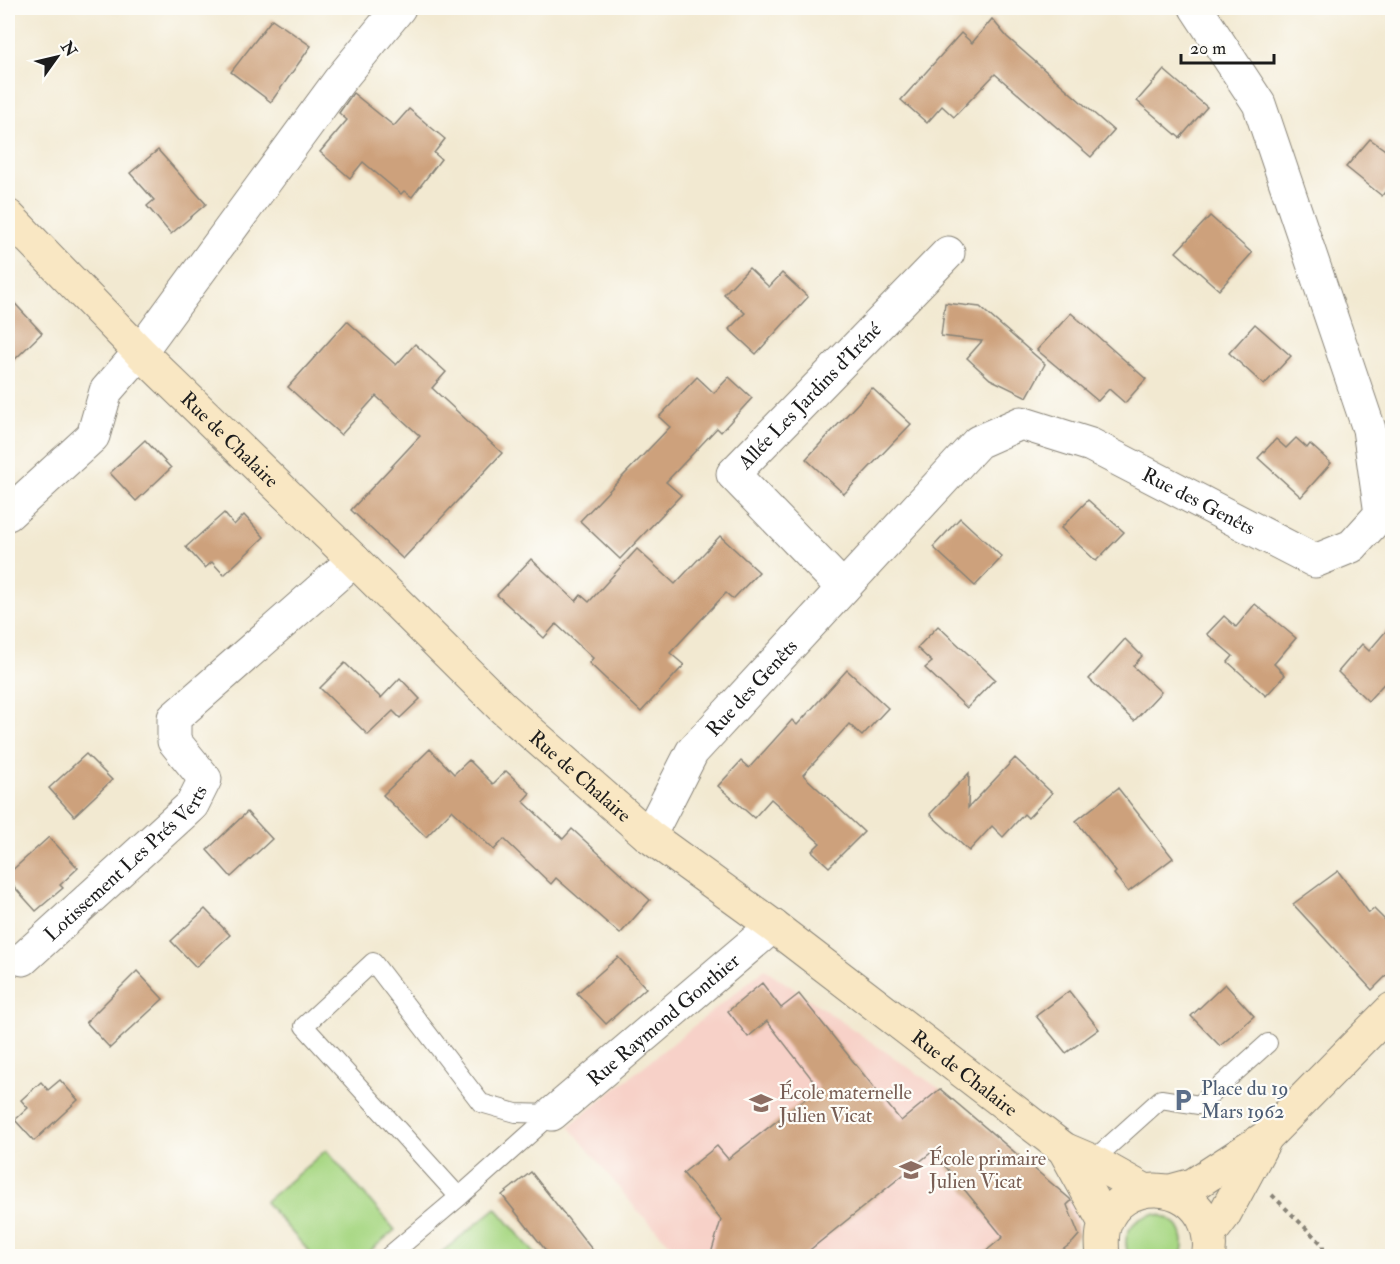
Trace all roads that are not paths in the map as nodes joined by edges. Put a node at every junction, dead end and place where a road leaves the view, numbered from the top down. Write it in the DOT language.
graph roads {
  1 [pos="399,8"];
  2 [pos="1196,8"];
  3 [pos="8,216"];
  4 [pos="948,253"];
  5 [pos="140,352"];
  6 [pos="1387,513"];
  7 [pos="8,514"];
  8 [pos="354,560"];
  9 [pos="843,588"];
  10 [pos="649,836"];
  11 [pos="773,926"];
  12 [pos="23,958"];
  13 [pos="1392,1009"];
  14 [pos="1268,1043"];
  15 [pos="552,1114"];
  16 [pos="1265,1138"];
  17 [pos="1078,1155"];
  18 [pos="1158,1191"];
  19 [pos="459,1197"];
  20 [pos="1105,1223"];
  21 [pos="1208,1246"];
  22 [pos="389,1257"];
  23 [pos="1103,1257"];
  1 -- 5 [label="street"];
  2 -- 6 [label="street, Rue des Genêts"];
  3 -- 5 [label="street, Rue de Chalaire"];
  4 -- 9 [label="street, Allée Les Jardins d'Iréné"];
  5 -- 7 [label="street"];
  5 -- 8 [label="street, Rue de Chalaire"];
  6 -- 9 [label="street, Rue des Genêts"];
  8 -- 10 [label="street, Rue de Chalaire"];
  8 -- 12 [label="street, Lotissement Les Prés Verts"];
  9 -- 10 [label="street, Rue des Genêts"];
  10 -- 11 [label="street, Rue de Chalaire"];
  11 -- 15 [label="street, Rue Raymond Gonthier"];
  11 -- 17 [label="street, Rue de Chalaire"];
  13 -- 16 [label="street"];
  14 -- 17 [label="lane"];
  15 -- 19 [label="lane"];
  15 -- 19 [label="lane"];
  16 -- 18 [label="street"];
  16 -- 21 [label="street"];
  17 -- 18 [label="street, Rue de Chalaire"];
  17 -- 20 [label="street, Rue de Chalaire"];
  18 -- 20 [label="street"];
  18 -- 21 [label="street, Rue de Chalaire"];
  19 -- 22 [label="lane"];
  20 -- 23 [label="street"];
}
